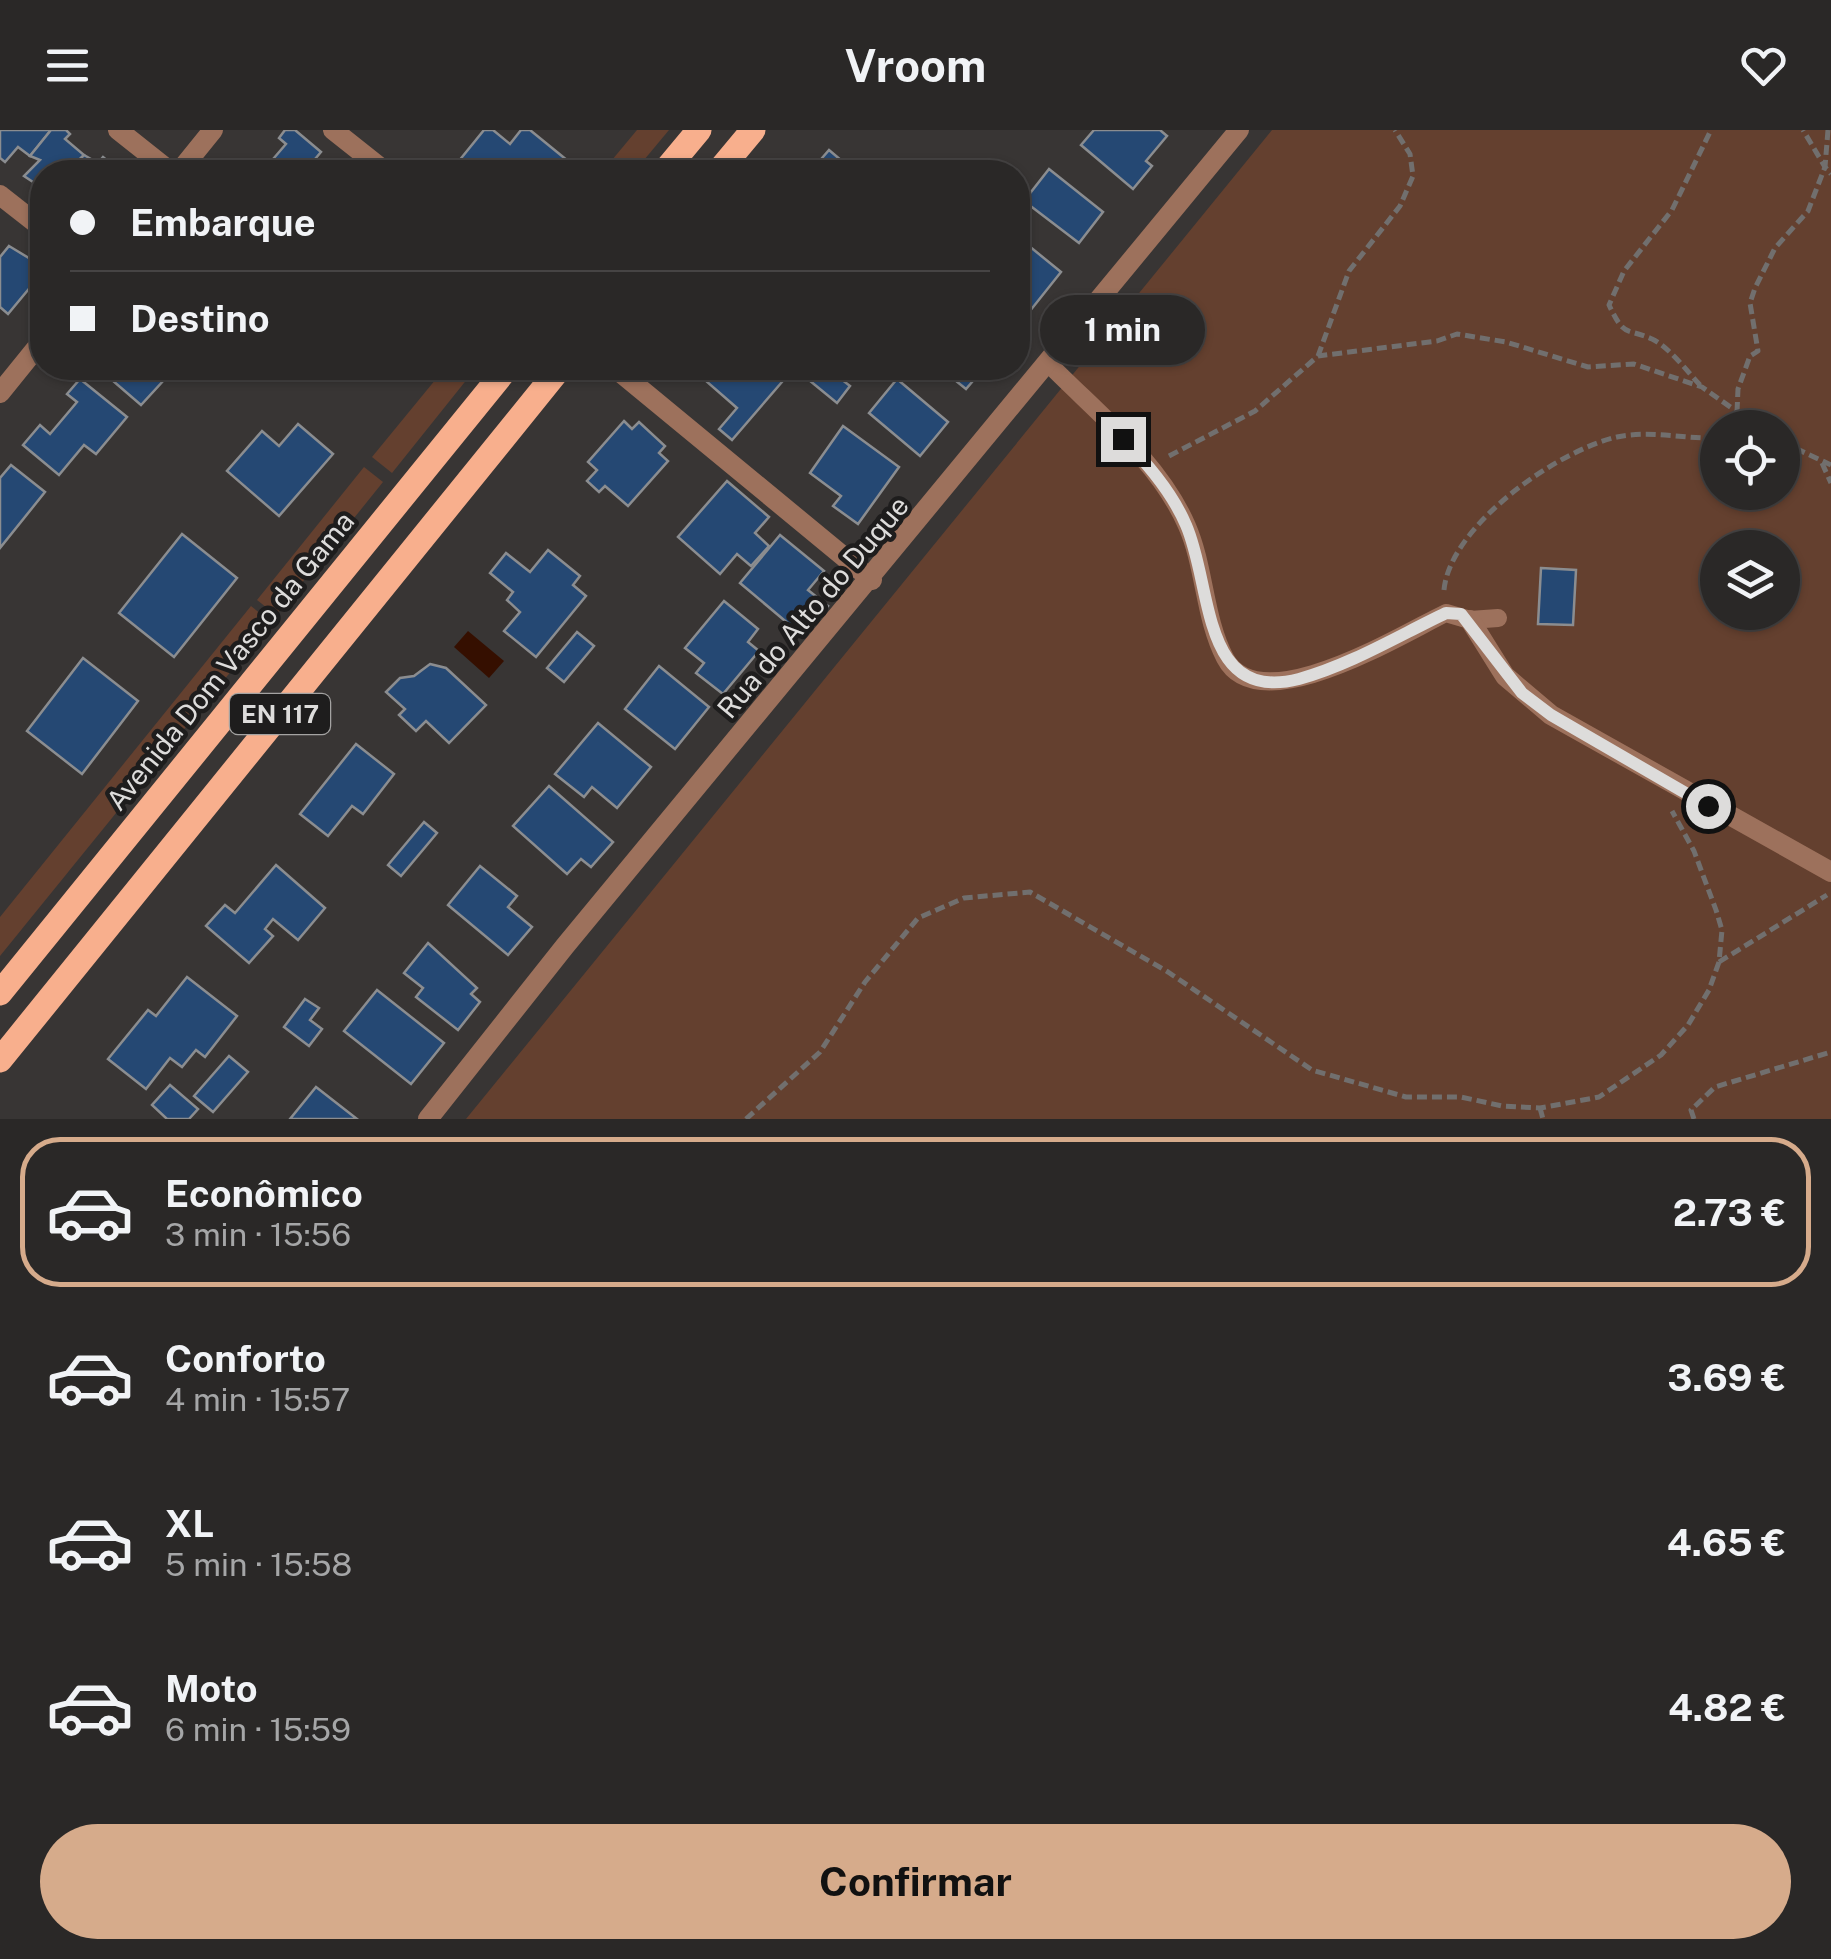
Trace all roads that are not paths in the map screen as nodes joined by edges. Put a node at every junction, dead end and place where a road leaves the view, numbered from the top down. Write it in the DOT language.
graph roads {
  1 [pos="118,130"];
  2 [pos="213,130"];
  3 [pos="333,130"];
  4 [pos="699,130"];
  5 [pos="753,130"];
  6 [pos="1239,130"];
  7 [pos="155,160"];
  8 [pos="189,160"];
  9 [pos="371,160"];
  10 [pos="674,160"];
  11 [pos="728,160"];
  12 [pos="0,194"];
  13 [pos="30,218"];
  14 [pos="30,354"];
  15 [pos="1048,364"];
  16 [pos="496,380"];
  17 [pos="550,380"];
  18 [pos="630,380"];
  19 [pos="4,381"];
  20 [pos="872,580"];
  21 [pos="1498,618"];
  22 [pos="1470,620"];
  23 [pos="1831,872"];
  24 [pos="0,993"];
  25 [pos="0,1060"];
  26 [pos="428,1119"];
  1 -- 7 [label="street"];
  2 -- 8 [label="street"];
  3 -- 9 [label="street"];
  4 -- 10 [label="main road"];
  5 -- 11 [label="main road"];
  6 -- 15 [label="street, Rua do Alto do Duque"];
  12 -- 13 [label="street"];
  14 -- 19 [label="street"];
  15 -- 20 [label="street, Rua do Alto do Duque"];
  15 -- 22 [label="lane"];
  16 -- 24 [label="main road, Avenida Dom Vasco da Gama / EN 117"];
  17 -- 25 [label="main road, EN 117"];
  18 -- 20 [label="street"];
  20 -- 26 [label="street, Rua do Alto do Duque"];
  21 -- 22 [label="lane"];
  22 -- 23 [label="street"];
}
